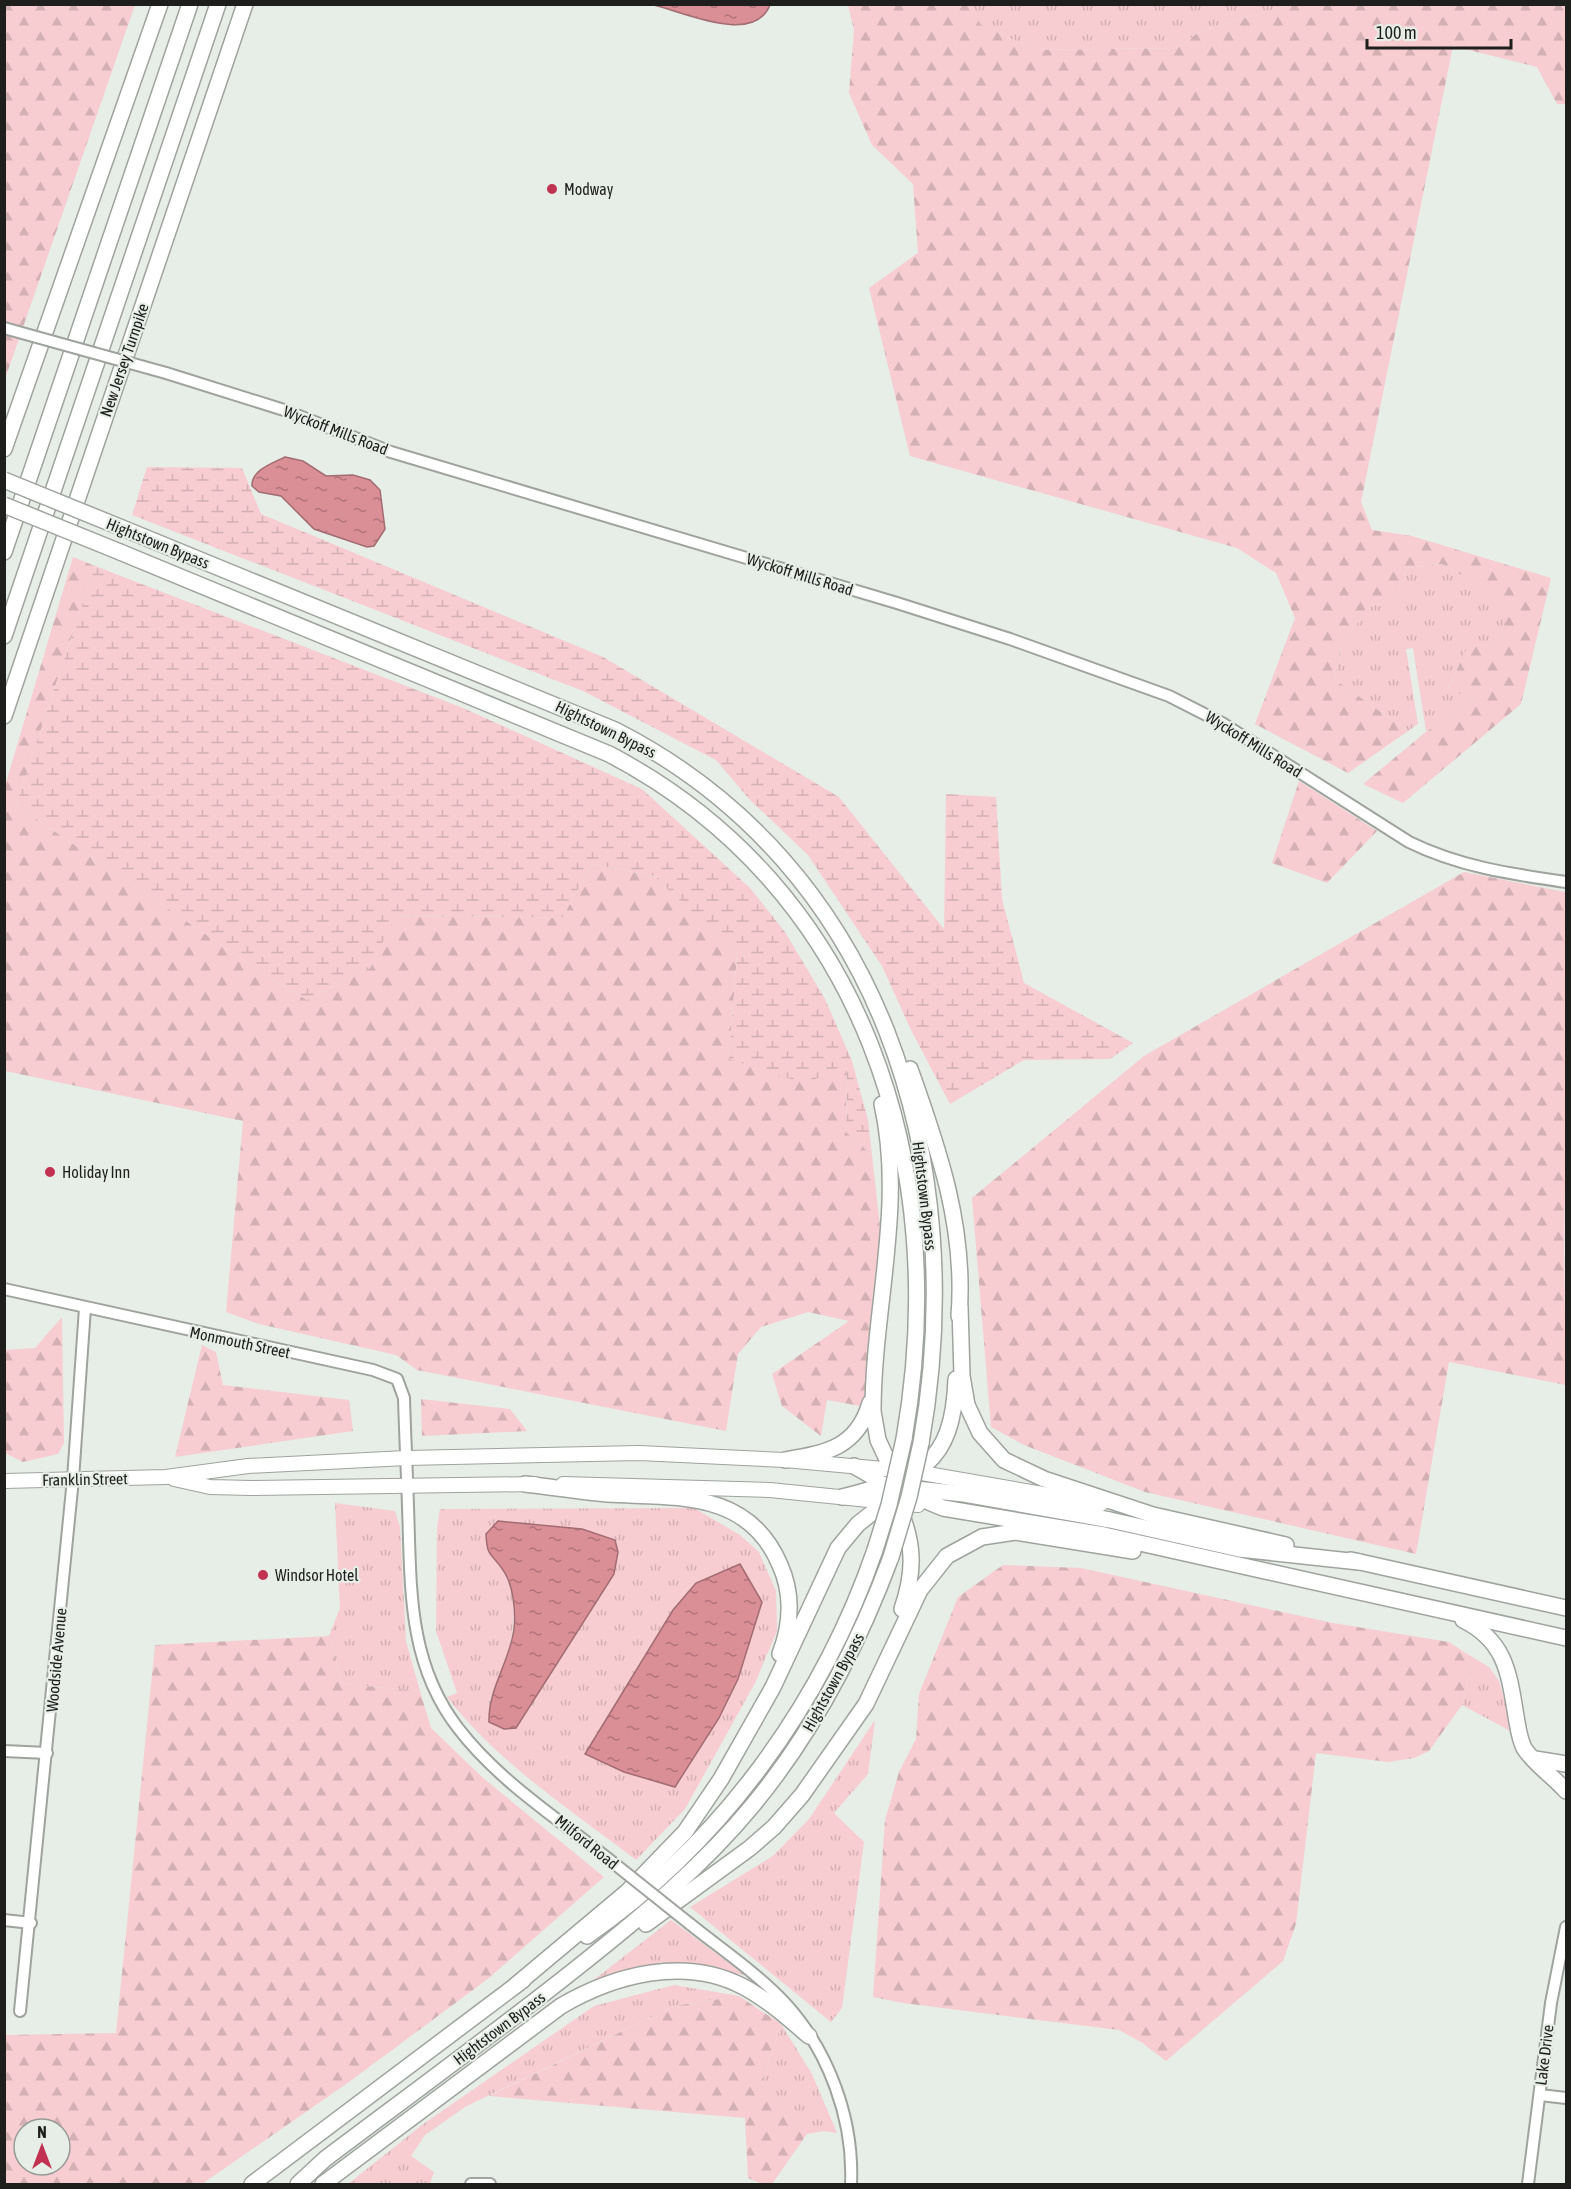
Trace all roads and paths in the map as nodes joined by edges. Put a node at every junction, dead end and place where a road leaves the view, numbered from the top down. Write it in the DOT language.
graph roads {
  1 [pos="160,4"];
  2 [pos="190,4"];
  3 [pos="218,4"];
  4 [pos="245,4"];
  5 [pos="4,328"];
  6 [pos="4,449"];
  7 [pos="4,480"];
  8 [pos="4,505"];
  9 [pos="4,552"];
  10 [pos="4,636"];
  11 [pos="4,716"];
  12 [pos="1566,882"];
  13 [pos="869,986"];
  14 [pos="855,1006"];
  15 [pos="4,1289"];
  16 [pos="960,1306"];
  17 [pos="85,1308"];
  18 [pos="874,1388"];
  19 [pos="406,1458"];
  20 [pos="785,1460"];
  21 [pos="854,1466"];
  22 [pos="916,1473"];
  23 [pos="166,1477"];
  24 [pos="73,1479"];
  25 [pos="900,1480"];
  26 [pos="4,1481"];
  27 [pos="525,1484"];
  28 [pos="407,1486"];
  29 [pos="889,1496"];
  30 [pos="842,1497"];
  31 [pos="943,1508"];
  32 [pos="1153,1515"];
  33 [pos="1205,1557"];
  34 [pos="1359,1562"];
  35 [pos="1566,1608"];
  36 [pos="1444,1611"];
  37 [pos="1566,1638"];
  38 [pos="837,1744"];
  39 [pos="4,1750"];
  40 [pos="47,1753"];
  41 [pos="1532,1758"];
  42 [pos="1566,1764"];
  43 [pos="721,1779"];
  44 [pos="1566,1791"];
  45 [pos="4,1920"];
  46 [pos="31,1923"];
  47 [pos="1566,1927"];
  48 [pos="516,1985"];
  49 [pos="543,1995"];
  50 [pos="20,2012"];
  51 [pos="809,2036"];
  52 [pos="1540,2095"];
  53 [pos="1566,2098"];
  54 [pos="252,2184"];
  55 [pos="298,2184"];
  56 [pos="323,2184"];
  57 [pos="471,2184"];
  58 [pos="489,2184"];
  59 [pos="851,2184"];
  60 [pos="1528,2184"];
  1 -- 6 [label="highway"];
  2 -- 9 [label="highway"];
  3 -- 10 [label="highway, New Jersey Turnpike"];
  4 -- 11 [label="highway, New Jersey Turnpike"];
  5 -- 12 [label="street, Wyckoff Mills Road, bridge"];
  7 -- 13 [label="highway, Hightstown Bypass, bridge"];
  8 -- 14 [label="highway, Hightstown Bypass, bridge"];
  13 -- 16 [label="highway"];
  13 -- 49 [label="highway, Hightstown Bypass, bridge"];
  14 -- 18 [label="highway"];
  14 -- 48 [label="highway, Hightstown Bypass, bridge"];
  15 -- 17 [label="street, Monmouth Street"];
  16 -- 22 [label="highway"];
  16 -- 32 [label="highway"];
  17 -- 19 [label="street, Monmouth Street"];
  17 -- 24 [label="street, Woodside Avenue"];
  18 -- 20 [label="highway"];
  18 -- 25 [label="highway"];
  19 -- 20 [label="main road"];
  19 -- 23 [label="main road"];
  19 -- 28 [label="street, Milford Road"];
  20 -- 21 [label="main road"];
  21 -- 25 [label="main road"];
  21 -- 29 [label="highway"];
  22 -- 25 [label="highway"];
  22 -- 32 [label="main road"];
  23 -- 24 [label="main road, Franklin Street"];
  23 -- 28 [label="main road"];
  24 -- 26 [label="main road, Franklin Street"];
  24 -- 40 [label="street, Woodside Avenue"];
  25 -- 29 [label="highway"];
  25 -- 31 [label="highway"];
  25 -- 34 [label="highway"];
  27 -- 28 [label="main road"];
  27 -- 30 [label="main road"];
  27 -- 43 [label="highway"];
  28 -- 51 [label="street, Milford Road, bridge"];
  29 -- 30 [label="highway"];
  29 -- 31 [label="main road"];
  29 -- 38 [label="highway"];
  29 -- 43 [label="highway"];
  31 -- 33 [label="highway"];
  32 -- 34 [label="highway"];
  33 -- 36 [label="highway"];
  33 -- 38 [label="highway"];
  34 -- 35 [label="highway"];
  36 -- 37 [label="highway"];
  36 -- 41 [label="highway"];
  38 -- 49 [label="highway"];
  39 -- 40 [label="street"];
  40 -- 46 [label="street, Woodside Avenue"];
  41 -- 42 [label="highway"];
  41 -- 44 [label="highway"];
  43 -- 48 [label="highway"];
  45 -- 46 [label="street"];
  46 -- 50 [label="street, Woodside Avenue"];
  47 -- 52 [label="street, Lake Drive"];
  48 -- 54 [label="highway, Hightstown Bypass"];
  49 -- 55 [label="highway, Hightstown Bypass"];
  51 -- 56 [label="highway"];
  51 -- 59 [label="street, Milford Road"];
  52 -- 53 [label="street"];
  52 -- 60 [label="street, Lake Drive"];
  57 -- 58 [label="street"];
}
